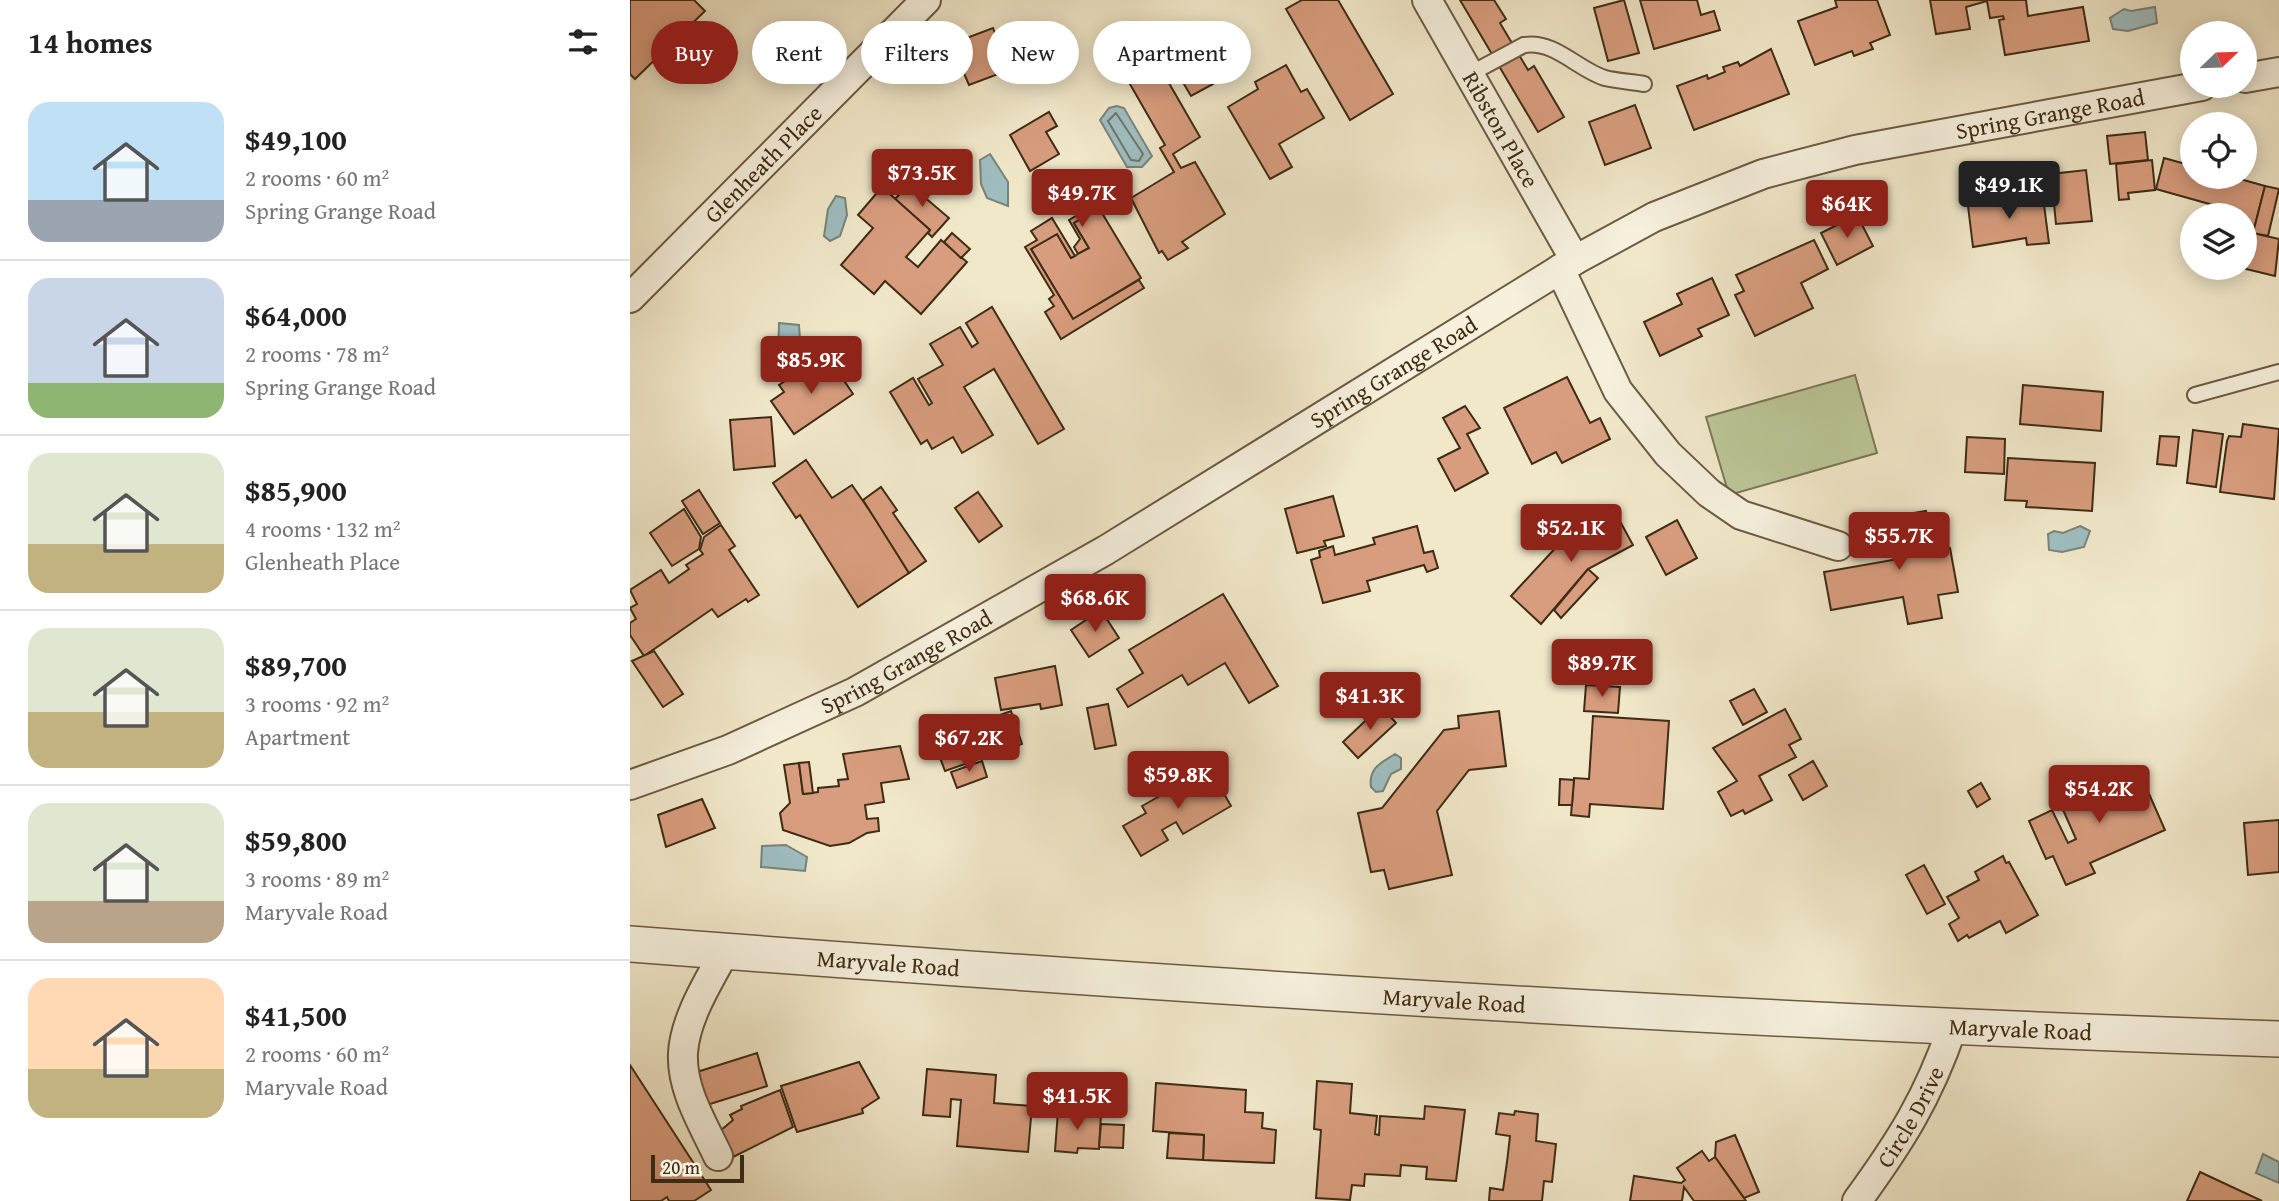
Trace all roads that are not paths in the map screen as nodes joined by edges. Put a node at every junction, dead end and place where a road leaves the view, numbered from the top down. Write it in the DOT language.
graph roads {
  1 [pos="926,0"];
  2 [pos="1427,0"];
  3 [pos="2279,72"];
  4 [pos="1468,75"];
  5 [pos="2258,76"];
  6 [pos="1644,84"];
  7 [pos="2180,90"];
  8 [pos="1568,264"];
  9 [pos="630,298"];
  10 [pos="2279,372"];
  11 [pos="2195,395"];
  12 [pos="1838,546"];
  13 [pos="630,785"];
  14 [pos="630,944"];
  15 [pos="725,951"];
  16 [pos="1952,1028"];
  17 [pos="2279,1039"];
  18 [pos="718,1156"];
  19 [pos="1857,1201"];
  1 -- 9 [label="street, Glenheath Place"];
  2 -- 4 [label="street, Ribston Place"];
  3 -- 5 [label="street"];
  4 -- 6 [label="lane"];
  4 -- 8 [label="street, Ribston Place"];
  7 -- 8 [label="street, Spring Grange Road"];
  8 -- 12 [label="street, Ribston Place"];
  8 -- 13 [label="street, Spring Grange Road"];
  10 -- 11 [label="lane"];
  14 -- 15 [label="street, Maryvale Road"];
  15 -- 16 [label="street, Maryvale Road"];
  15 -- 18 [label="street"];
  16 -- 17 [label="street, Maryvale Road"];
  16 -- 19 [label="street, Circle Drive"];
}
